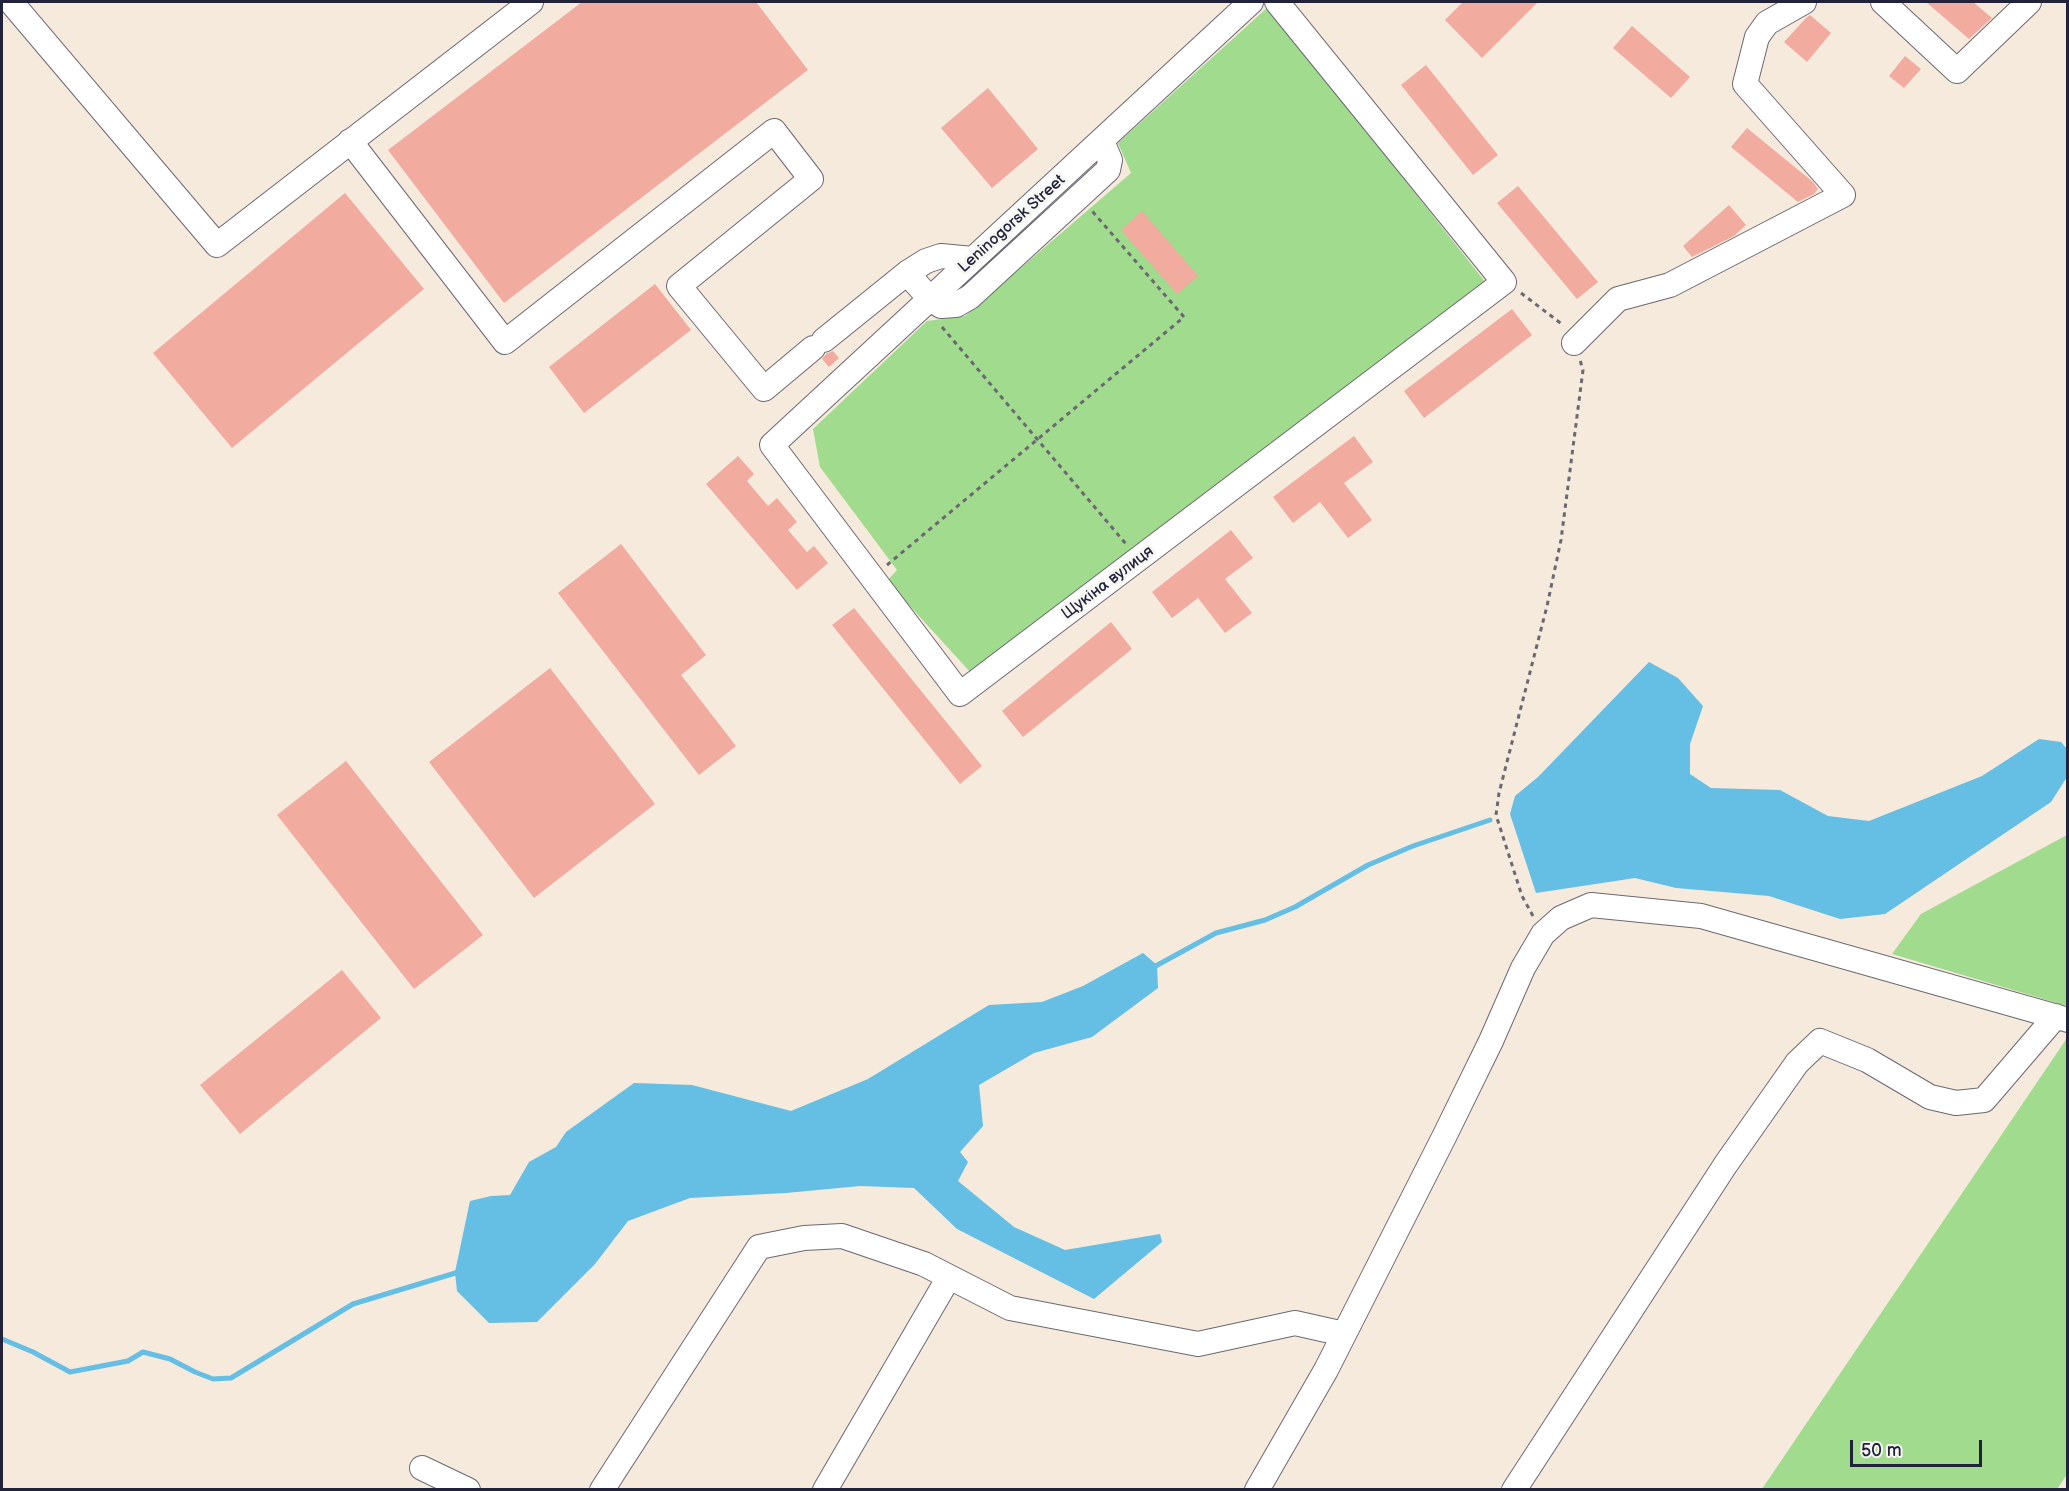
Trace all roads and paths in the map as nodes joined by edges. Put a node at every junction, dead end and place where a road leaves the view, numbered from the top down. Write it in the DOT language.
graph roads {
  1 [pos="12,2"];
  2 [pos="531,2"];
  3 [pos="1251,2"];
  4 [pos="1276,2"];
  5 [pos="1804,2"];
  6 [pos="1883,2"];
  7 [pos="2029,2"];
  8 [pos="350,141"];
  9 [pos="1102,141"];
  10 [pos="1080,197"];
  11 [pos="973,259"];
  12 [pos="907,273"];
  13 [pos="1504,282"];
  14 [pos="927,302"];
  15 [pos="1574,343"];
  16 [pos="1037,441"];
  17 [pos="772,445"];
  18 [pos="1139,559"];
  19 [pos="872,578"];
  20 [pos="1543,934"];
  21 [pos="2062,1018"];
  22 [pos="949,1276"];
  23 [pos="1344,1334"];
  24 [pos="422,1467"];
  25 [pos="468,1490"];
  26 [pos="602,1490"];
  27 [pos="825,1490"];
  28 [pos="1257,1490"];
  29 [pos="1515,1490"];
  1 -- 8 [label="street"];
  2 -- 8 [label="street"];
  3 -- 9 [label="street, Leninogorsk Street"];
  4 -- 13 [label="street"];
  5 -- 15 [label="street"];
  6 -- 7 [label="street"];
  8 -- 12 [label="street"];
  9 -- 10 [label="street"];
  9 -- 11 [label="street, Leninogorsk Street"];
  10 -- 14 [label="street"];
  10 -- 16 [label="path"];
  11 -- 12 [label="street"];
  11 -- 14 [label="street, Leninogorsk Street"];
  12 -- 14 [label="street"];
  13 -- 15 [label="path"];
  13 -- 18 [label="street, Щукіна вулиця"];
  14 -- 16 [label="path"];
  14 -- 17 [label="street, Leninogorsk Street"];
  15 -- 20 [label="path"];
  16 -- 18 [label="path"];
  16 -- 19 [label="path"];
  17 -- 19 [label="street, Щукіна вулиця"];
  18 -- 19 [label="street, Щукіна вулиця"];
  20 -- 21 [label="street"];
  20 -- 23 [label="street"];
  21 -- 29 [label="street"];
  22 -- 23 [label="street"];
  22 -- 26 [label="street"];
  22 -- 27 [label="street"];
  23 -- 28 [label="street"];
  24 -- 25 [label="street"];
}
